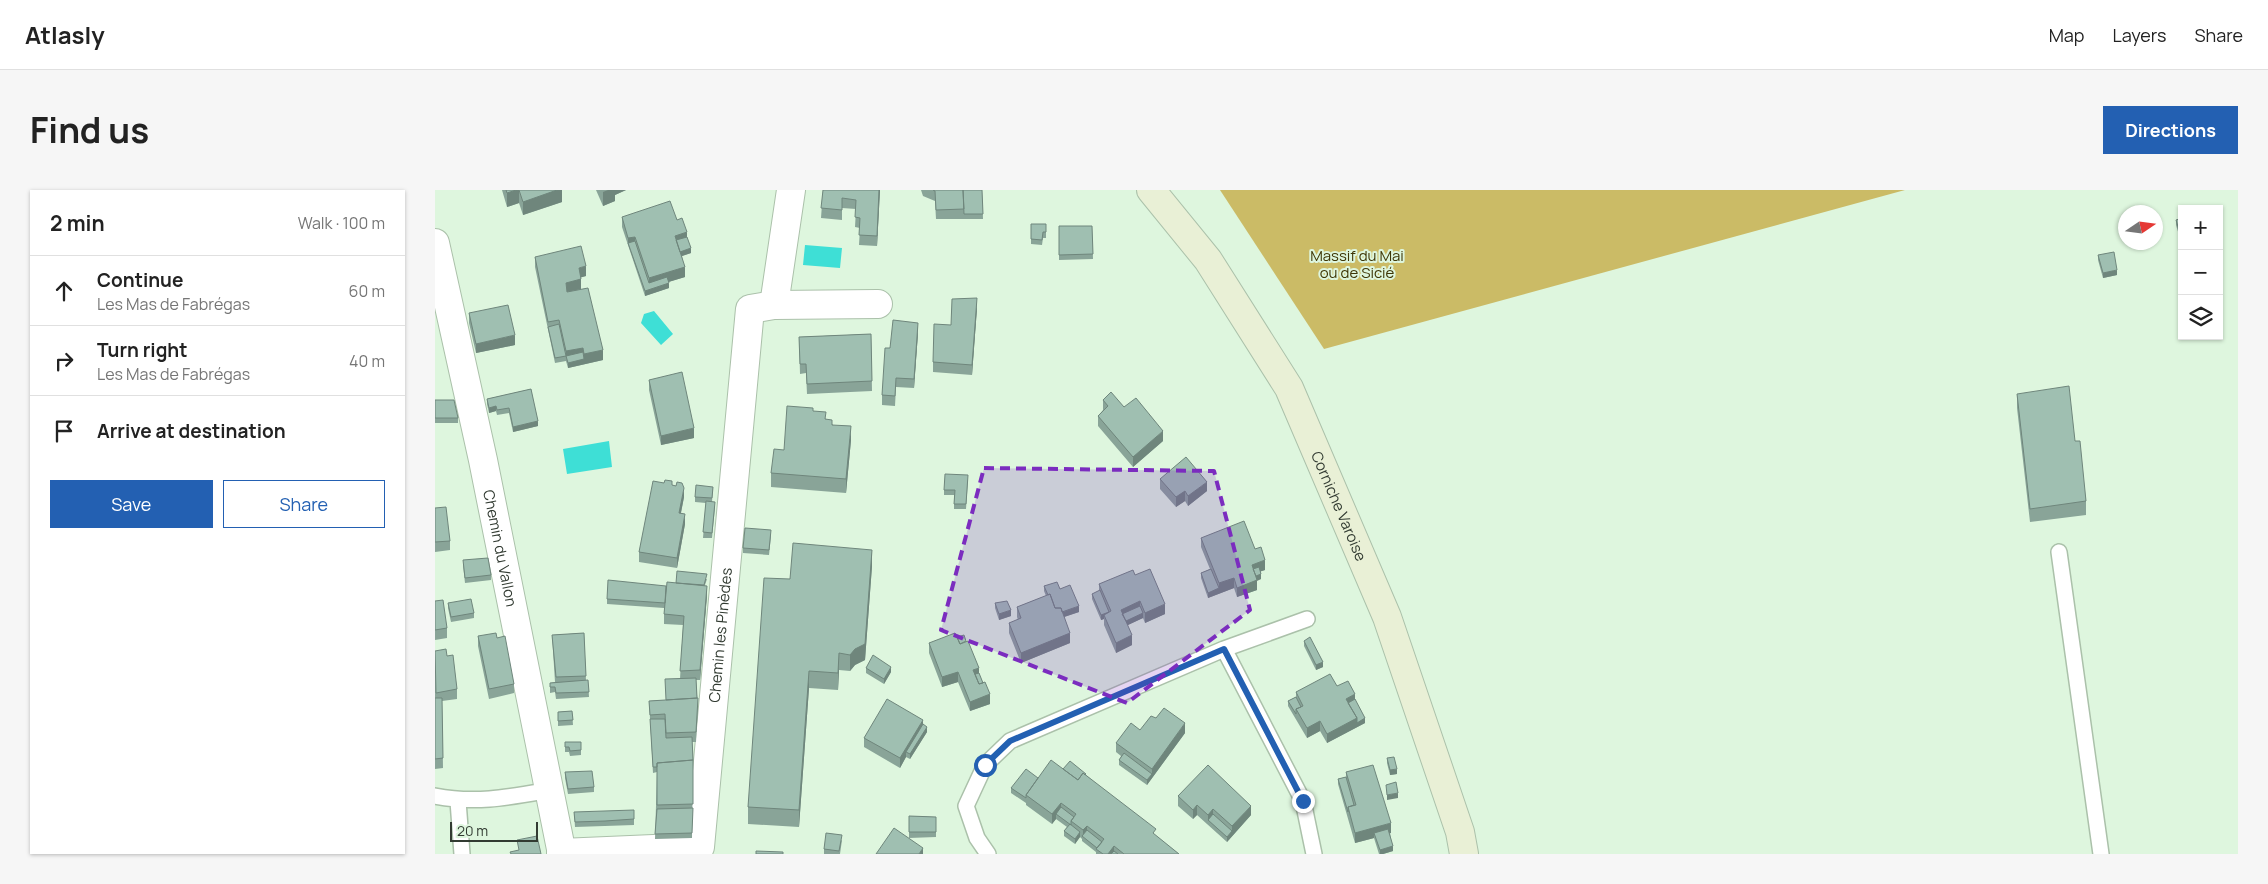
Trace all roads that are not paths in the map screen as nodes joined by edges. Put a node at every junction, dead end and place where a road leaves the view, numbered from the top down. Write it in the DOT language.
graph roads {
  1 [pos="791,190"];
  2 [pos="1151,190"];
  3 [pos="435,243"];
  4 [pos="878,304"];
  5 [pos="774,305"];
  6 [pos="2059,552"];
  7 [pos="1307,619"];
  8 [pos="1224,649"];
  9 [pos="551,790"];
  10 [pos="435,796"];
  11 [pos="458,801"];
  12 [pos="462,854"];
  13 [pos="562,854"];
  14 [pos="989,854"];
  15 [pos="1314,854"];
  16 [pos="1464,854"];
  17 [pos="2101,854"];
  1 -- 5 [label="street"];
  2 -- 16 [label="street, Corniche Varoise"];
  3 -- 9 [label="street, Chemin du Vallon"];
  4 -- 5 [label="street, Chemin les Pinèdes"];
  5 -- 13 [label="street, Chemin les Pinèdes"];
  6 -- 17 [label="lane"];
  7 -- 8 [label="lane"];
  8 -- 14 [label="lane"];
  8 -- 15 [label="lane"];
  9 -- 11 [label="lane"];
  9 -- 13 [label="street, Chemin du Vallon"];
  10 -- 11 [label="lane"];
  11 -- 12 [label="lane"];
}
